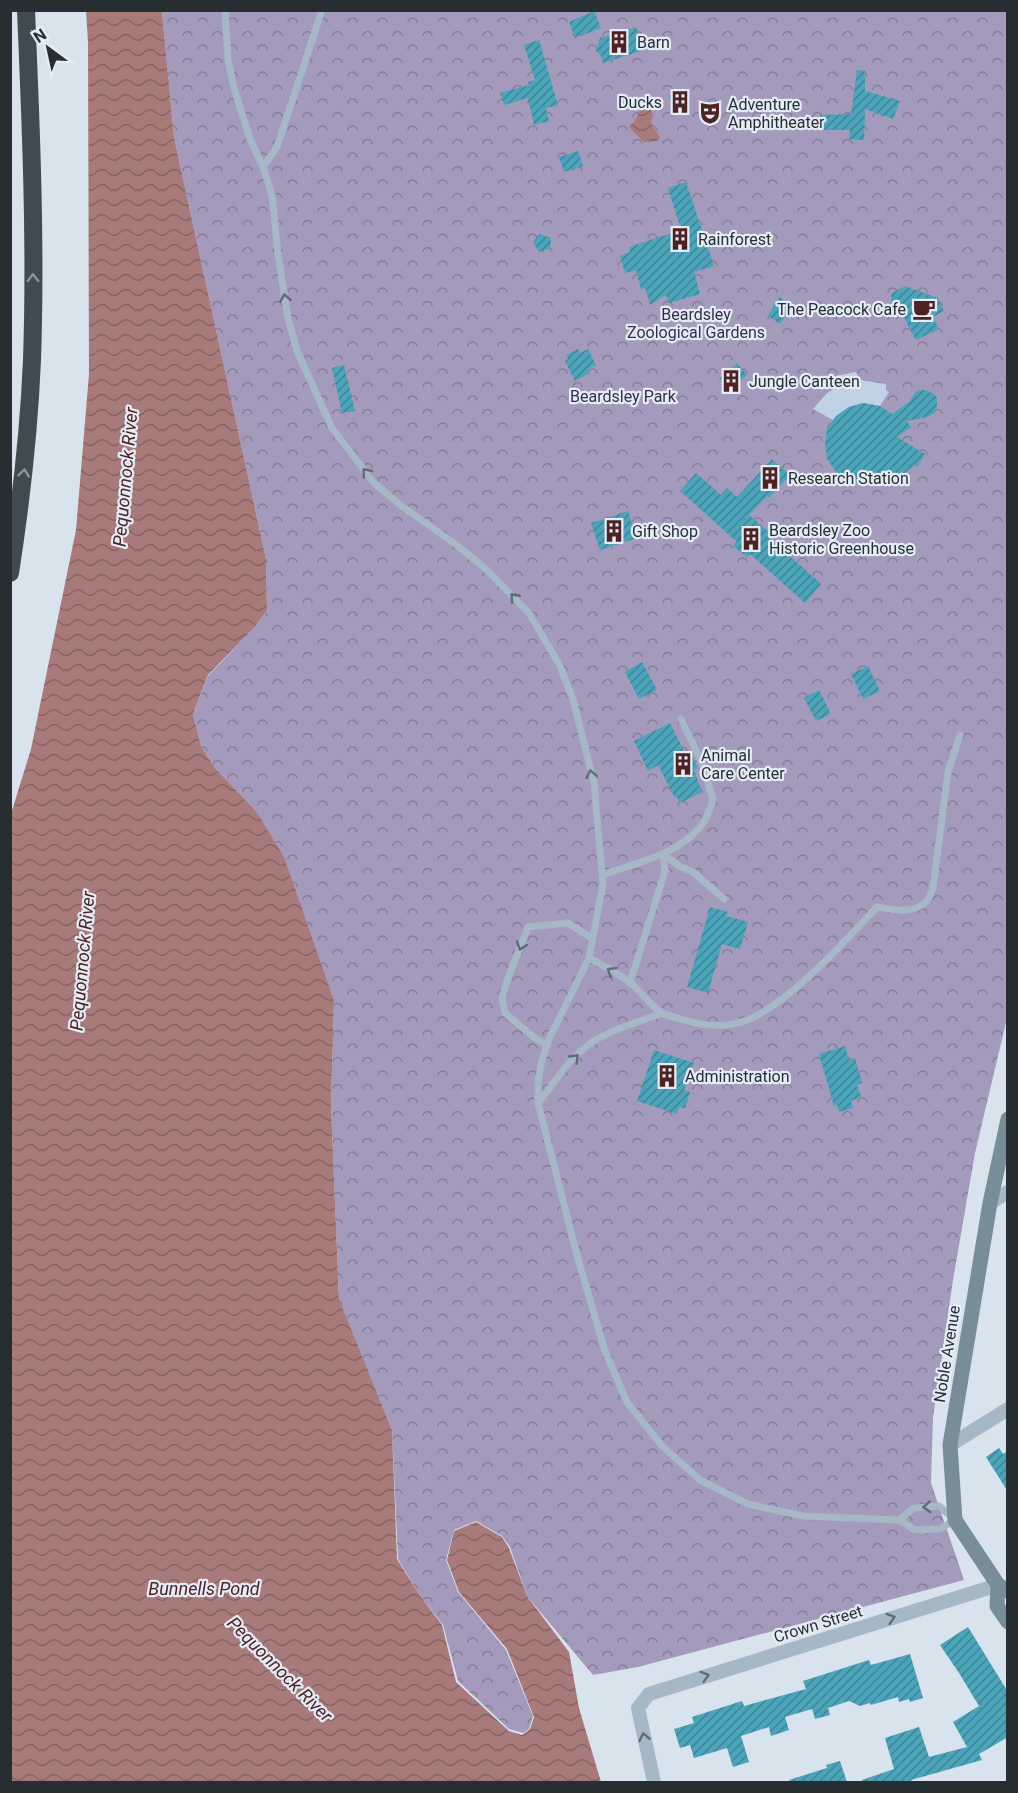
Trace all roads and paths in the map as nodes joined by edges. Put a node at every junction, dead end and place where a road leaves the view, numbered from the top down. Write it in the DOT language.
graph roads {
  1 [pos="26,10"];
  2 [pos="225,10"];
  3 [pos="322,10"];
  4 [pos="263,167"];
  5 [pos="10,573"];
  6 [pos="681,719"];
  7 [pos="960,735"];
  8 [pos="663,854"];
  9 [pos="602,875"];
  10 [pos="724,899"];
  11 [pos="593,939"];
  12 [pos="589,958"];
  13 [pos="630,982"];
  14 [pos="662,1013"];
  15 [pos="547,1045"];
  16 [pos="538,1103"];
  17 [pos="1008,1119"];
  18 [pos="1008,1192"];
  19 [pos="990,1203"];
  20 [pos="1008,1409"];
  21 [pos="950,1445"];
  22 [pos="899,1520"];
  23 [pos="955,1520"];
  24 [pos="1003,1588"];
  25 [pos="1008,1622"];
  26 [pos="654,1782"];
  5 -- 1 [label="highway, one-way"];
  2 -- 4 [label="lane"];
  3 -- 4 [label="lane"];
  9 -- 4 [label="lane, one-way"];
  6 -- 8 [label="lane"];
  7 -- 14 [label="lane"];
  8 -- 9 [label="lane"];
  8 -- 10 [label="lane"];
  8 -- 13 [label="lane"];
  9 -- 11 [label="lane"];
  11 -- 12 [label="lane"];
  11 -- 15 [label="lane, one-way"];
  13 -- 12 [label="lane, one-way"];
  12 -- 15 [label="lane"];
  13 -- 14 [label="lane"];
  16 -- 14 [label="lane, one-way"];
  15 -- 16 [label="lane"];
  16 -- 22 [label="lane"];
  17 -- 19 [label="main road, Noble Avenue"];
  18 -- 19 [label="street"];
  19 -- 21 [label="main road, Noble Avenue"];
  20 -- 21 [label="street"];
  21 -- 23 [label="main road, Noble Avenue"];
  22 -- 23 [label="lane"];
  23 -- 22 [label="lane, one-way"];
  23 -- 24 [label="main road, Noble Avenue"];
  24 -- 25 [label="main road, Noble Avenue"];
  26 -- 24 [label="street, Crown Street, one-way"];
}
